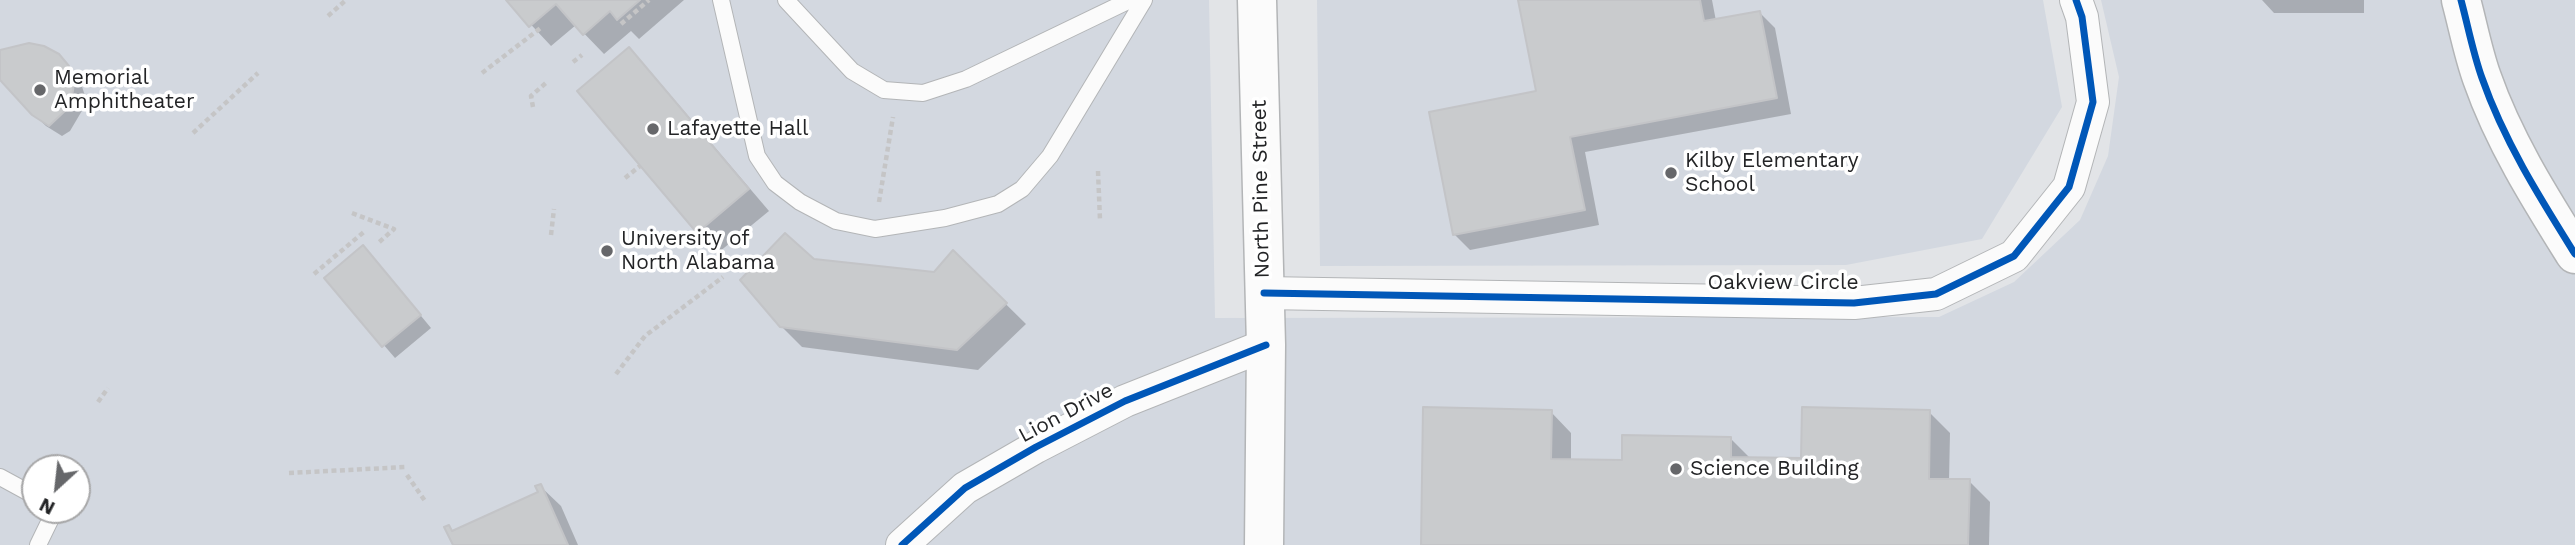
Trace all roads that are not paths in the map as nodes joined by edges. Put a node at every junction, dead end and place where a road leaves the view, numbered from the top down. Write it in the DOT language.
graph roads {
  1 [pos="721,0"];
  2 [pos="786,0"];
  3 [pos="1130,0"];
  4 [pos="1144,0"];
  5 [pos="1257,0"];
  6 [pos="2076,0"];
  7 [pos="2461,0"];
  8 [pos="2575,254"];
  9 [pos="1264,293"];
  10 [pos="1265,345"];
  11 [pos="0,477"];
  12 [pos="21,488"];
  13 [pos="48,524"];
  14 [pos="1264,527"];
  15 [pos="38,545"];
  16 [pos="902,545"];
  1 -- 4 [label="lane"];
  2 -- 3 [label="lane"];
  5 -- 9 [label="main road, North Pine Street"];
  6 -- 9 [label="street, Oakview Circle"];
  7 -- 8 [label="main road"];
  9 -- 10 [label="main road, North Pine Street"];
  10 -- 14 [label="main road, North Pine Street"];
  10 -- 16 [label="street, Lion Drive"];
  11 -- 12 [label="lane"];
  13 -- 15 [label="lane"];
}
